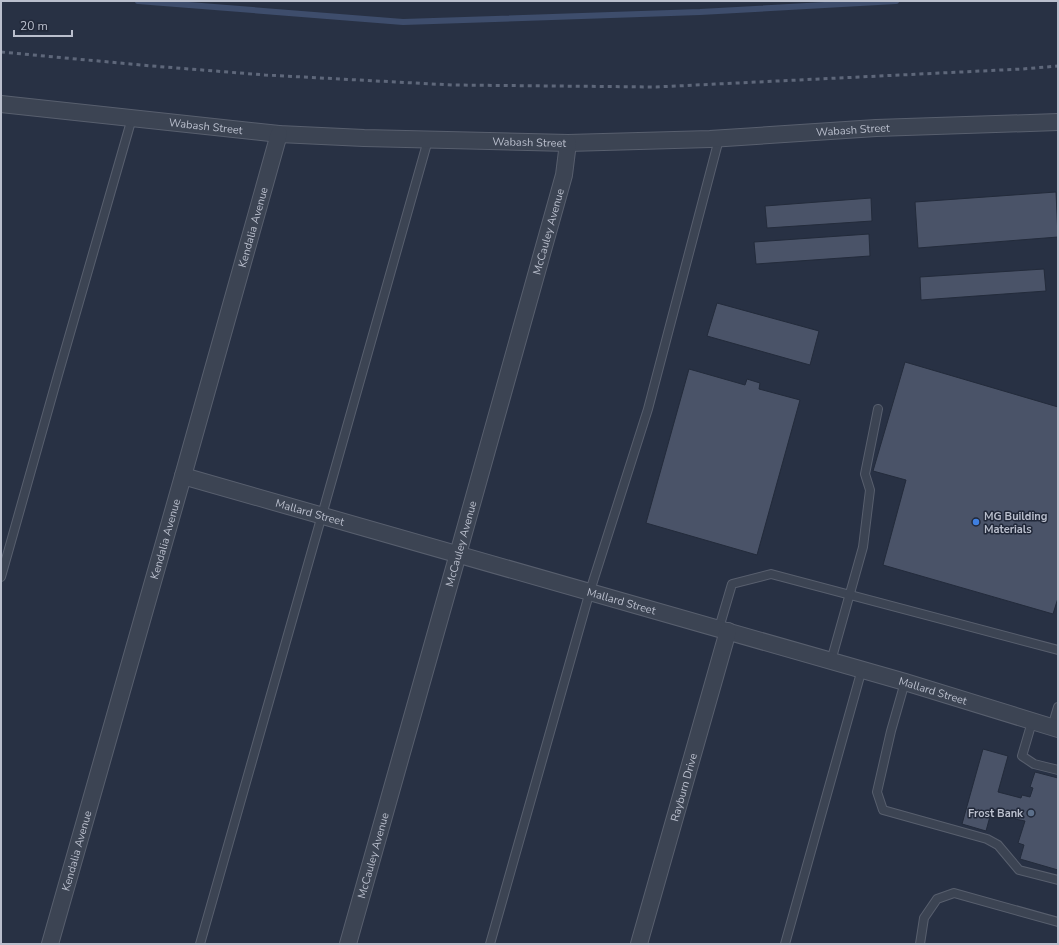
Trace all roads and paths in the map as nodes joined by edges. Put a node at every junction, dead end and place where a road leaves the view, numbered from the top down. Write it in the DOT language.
graph roads {
  1 [pos="1,104"];
  2 [pos="132,118"];
  3 [pos="1058,122"];
  4 [pos="278,134"];
  5 [pos="719,139"];
  6 [pos="428,140"];
  7 [pos="568,143"];
  8 [pos="878,410"];
  9 [pos="183,476"];
  10 [pos="322,516"];
  11 [pos="458,554"];
  12 [pos="1,577"];
  13 [pos="590,591"];
  14 [pos="850,594"];
  15 [pos="723,629"];
  16 [pos="1058,650"];
  17 [pos="831,661"];
  18 [pos="862,669"];
  19 [pos="905,682"];
  20 [pos="1058,707"];
  21 [pos="1032,722"];
  22 [pos="1055,728"];
  23 [pos="1058,770"];
  24 [pos="1058,880"];
  25 [pos="1058,922"];
  26 [pos="50,944"];
  27 [pos="200,944"];
  28 [pos="348,944"];
  29 [pos="490,944"];
  30 [pos="639,944"];
  31 [pos="785,944"];
  32 [pos="920,944"];
  1 -- 2 [label="street, Wabash Street"];
  2 -- 4 [label="street, Wabash Street"];
  2 -- 12 [label="lane"];
  3 -- 5 [label="street, Wabash Street"];
  4 -- 6 [label="street, Wabash Street"];
  4 -- 9 [label="street, Kendalia Avenue"];
  5 -- 7 [label="street, Wabash Street"];
  5 -- 13 [label="lane"];
  6 -- 7 [label="street, Wabash Street"];
  6 -- 10 [label="lane"];
  7 -- 11 [label="street, McCauley Avenue"];
  8 -- 14 [label="lane"];
  9 -- 10 [label="street, Mallard Street"];
  9 -- 26 [label="street, Kendalia Avenue"];
  10 -- 11 [label="street, Mallard Street"];
  10 -- 27 [label="lane"];
  11 -- 13 [label="street, Mallard Street"];
  11 -- 28 [label="street, McCauley Avenue"];
  13 -- 15 [label="street, Mallard Street"];
  13 -- 29 [label="lane"];
  14 -- 15 [label="lane"];
  14 -- 16 [label="lane"];
  14 -- 17 [label="lane"];
  15 -- 17 [label="street, Mallard Street"];
  15 -- 30 [label="street, Rayburn Drive"];
  17 -- 18 [label="street, Mallard Street"];
  18 -- 19 [label="street, Mallard Street"];
  18 -- 31 [label="lane"];
  19 -- 21 [label="street, Mallard Street"];
  19 -- 24 [label="lane"];
  20 -- 22 [label="lane"];
  21 -- 22 [label="street, Mallard Street"];
  21 -- 23 [label="lane"];
  25 -- 32 [label="lane"];
}
